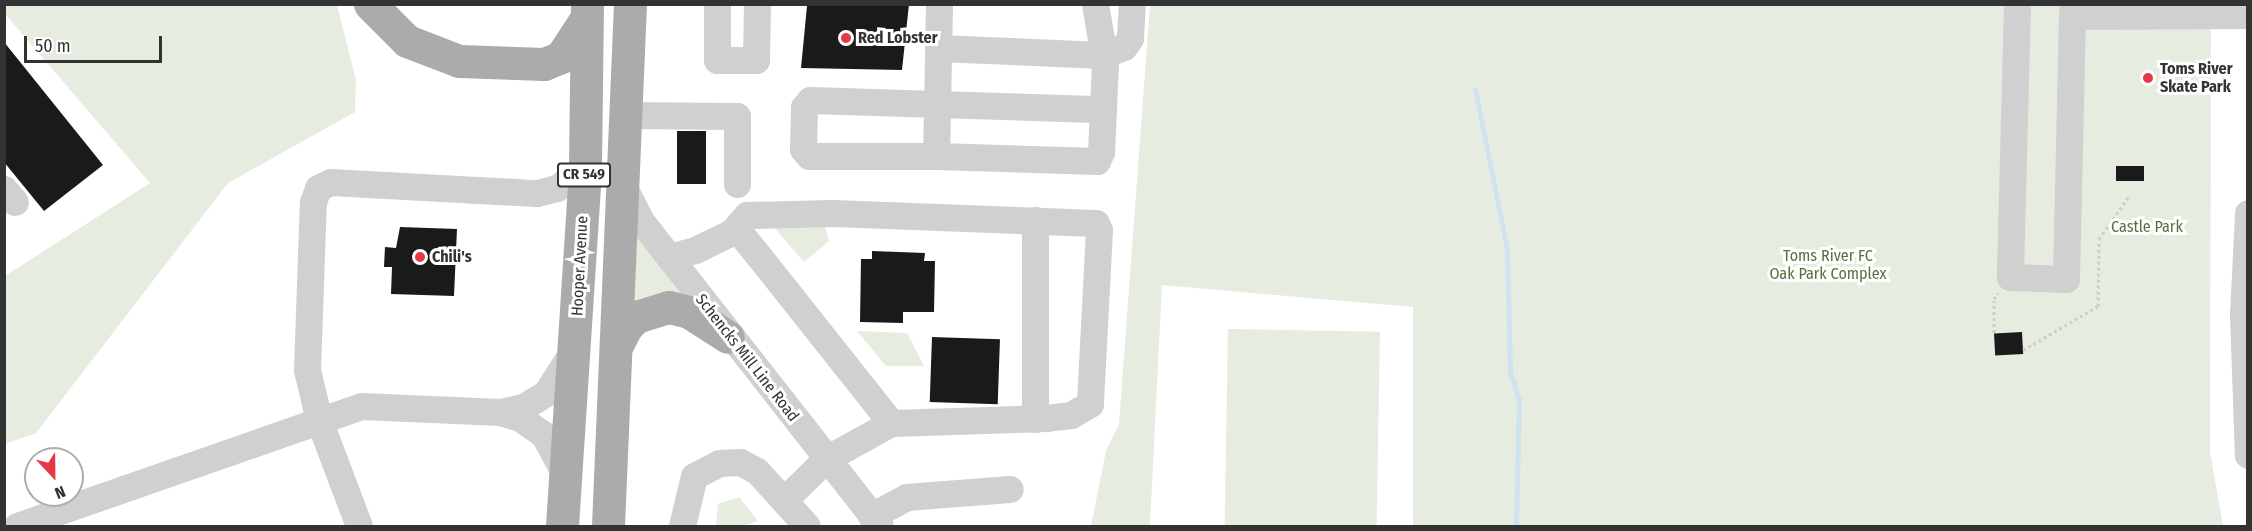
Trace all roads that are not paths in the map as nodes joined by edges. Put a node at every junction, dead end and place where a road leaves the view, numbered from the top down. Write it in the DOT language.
graph roads {
  1 [pos="370,4"];
  2 [pos="630,4"];
  3 [pos="717,4"];
  4 [pos="757,4"];
  5 [pos="939,4"];
  6 [pos="1095,4"];
  7 [pos="1132,4"];
  8 [pos="2017,4"];
  9 [pos="2072,10"];
  10 [pos="587,11"];
  11 [pos="2247,15"];
  12 [pos="938,48"];
  13 [pos="1103,55"];
  14 [pos="937,103"];
  15 [pos="1103,109"];
  16 [pos="624,115"];
  17 [pos="936,156"];
  18 [pos="585,167"];
  19 [pos="622,184"];
  20 [pos="737,184"];
  21 [pos="2247,213"];
  22 [pos="1035,220"];
  23 [pos="732,232"];
  24 [pos="669,257"];
  25 [pos="728,337"];
  26 [pos="576,346"];
  27 [pos="616,347"];
  28 [pos="500,412"];
  29 [pos="1035,419"];
  30 [pos="319,420"];
  31 [pos="891,423"];
  32 [pos="2247,455"];
  33 [pos="826,459"];
  34 [pos="567,480"];
  35 [pos="1010,489"];
  36 [pos="785,499"];
  37 [pos="875,521"];
  38 [pos="25,525"];
  39 [pos="359,526"];
  40 [pos="562,526"];
  41 [pos="608,526"];
  42 [pos="682,526"];
  43 [pos="807,526"];
  1 -- 10 [label="main road"];
  2 -- 16 [label="main road, CR 549"];
  3 -- 4 [label="street"];
  5 -- 12 [label="street"];
  6 -- 13 [label="street"];
  7 -- 13 [label="street"];
  8 -- 9 [label="street"];
  9 -- 11 [label="street"];
  10 -- 18 [label="main road, Hooper Avenue / CR 549"];
  12 -- 13 [label="street"];
  12 -- 14 [label="street"];
  13 -- 15 [label="street"];
  14 -- 15 [label="street"];
  14 -- 17 [label="street"];
  14 -- 17 [label="street"];
  15 -- 17 [label="street"];
  16 -- 19 [label="main road, CR 549"];
  16 -- 20 [label="street"];
  18 -- 26 [label="main road, Hooper Avenue / CR 549"];
  18 -- 30 [label="street"];
  19 -- 24 [label="street, Schencks Mill Line Road"];
  19 -- 27 [label="main road, CR 549"];
  21 -- 32 [label="street"];
  22 -- 23 [label="street"];
  22 -- 29 [label="street"];
  22 -- 29 [label="street"];
  23 -- 24 [label="street"];
  23 -- 31 [label="street"];
  24 -- 25 [label="street, Schencks Mill Line Road"];
  25 -- 27 [label="main road"];
  25 -- 33 [label="street, Schencks Mill Line Road"];
  26 -- 28 [label="street"];
  26 -- 34 [label="main road, Hooper Avenue / CR 549"];
  27 -- 41 [label="main road, CR 549"];
  28 -- 30 [label="street"];
  28 -- 34 [label="street"];
  29 -- 31 [label="street"];
  30 -- 38 [label="street"];
  30 -- 39 [label="street"];
  31 -- 33 [label="street"];
  33 -- 36 [label="street"];
  33 -- 37 [label="street, Schencks Mill Line Road"];
  34 -- 40 [label="main road, Hooper Avenue / CR 549"];
  35 -- 37 [label="street"];
  36 -- 42 [label="street"];
  36 -- 43 [label="street"];
}
